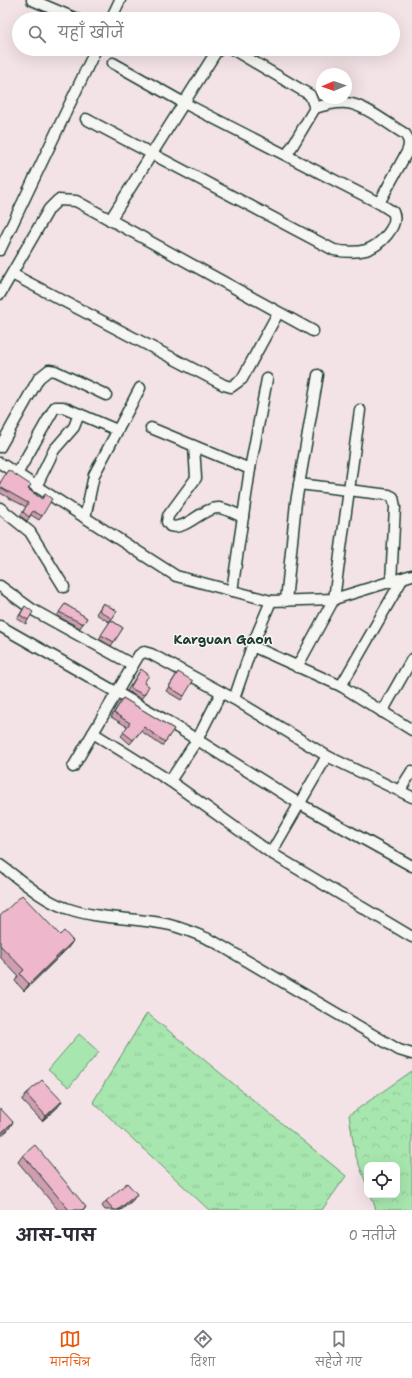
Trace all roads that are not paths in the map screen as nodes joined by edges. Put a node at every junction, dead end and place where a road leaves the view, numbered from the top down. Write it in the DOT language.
graph roads {
  1 [pos="32,0"];
  2 [pos="120,0"];
  3 [pos="60,12"];
  4 [pos="114,12"];
  5 [pos="93,56"];
  6 [pos="213,56"];
  7 [pos="244,56"];
  8 [pos="113,63"];
  9 [pos="184,103"];
  10 [pos="315,108"];
  11 [pos="86,118"];
  12 [pos="152,154"];
  13 [pos="287,155"];
  14 [pos="379,203"];
  15 [pos="110,220"];
  16 [pos="0,250"];
  17 [pos="12,274"];
  18 [pos="0,294"];
  19 [pos="278,313"];
  20 [pos="313,331"];
  21 [pos="318,375"];
  22 [pos="267,379"];
  23 [pos="140,388"];
  24 [pos="106,395"];
  25 [pos="360,410"];
  26 [pos="79,414"];
  27 [pos="151,428"];
  28 [pos="118,430"];
  29 [pos="194,446"];
  30 [pos="0,447"];
  31 [pos="0,463"];
  32 [pos="250,470"];
  33 [pos="17,474"];
  34 [pos="299,484"];
  35 [pos="36,487"];
  36 [pos="349,489"];
  37 [pos="0,508"];
  38 [pos="243,517"];
  39 [pos="85,518"];
  40 [pos="408,577"];
  41 [pos="391,582"];
  42 [pos="0,586"];
  43 [pos="64,587"];
  44 [pos="232,591"];
  45 [pos="334,599"];
  46 [pos="271,601"];
  47 [pos="286,601"];
  48 [pos="0,626"];
  49 [pos="252,646"];
  50 [pos="412,659"];
  51 [pos="132,665"];
  52 [pos="298,667"];
  53 [pos="341,686"];
  54 [pos="116,692"];
  55 [pos="221,692"];
  56 [pos="234,699"];
  57 [pos="382,712"];
  58 [pos="412,730"];
  59 [pos="93,733"];
  60 [pos="197,740"];
  61 [pos="327,756"];
  62 [pos="73,767"];
  63 [pos="412,770"];
  64 [pos="170,782"];
  65 [pos="400,790"];
  66 [pos="412,797"];
  67 [pos="300,804"];
  68 [pos="271,853"];
  69 [pos="0,865"];
  70 [pos="412,866"];
  71 [pos="412,937"];
  72 [pos="412,1054"];
  1 -- 3 [label="street"];
  2 -- 4 [label="street"];
  5 -- 16 [label="street"];
  6 -- 9 [label="street"];
  7 -- 10 [label="street"];
  8 -- 9 [label="street"];
  9 -- 12 [label="street"];
  9 -- 13 [label="street"];
  10 -- 13 [label="street"];
  10 -- 14 [label="street"];
  11 -- 12 [label="street"];
  12 -- 14 [label="street"];
  12 -- 15 [label="street"];
  13 -- 14 [label="street"];
  15 -- 17 [label="street"];
  15 -- 19 [label="street"];
  17 -- 18 [label="street"];
  17 -- 19 [label="street"];
  19 -- 20 [label="street"];
  21 -- 34 [label="street"];
  22 -- 32 [label="street"];
  23 -- 28 [label="street"];
  24 -- 30 [label="street"];
  25 -- 36 [label="street"];
  26 -- 28 [label="street"];
  26 -- 33 [label="street"];
  26 -- 35 [label="street"];
  27 -- 29 [label="street"];
  28 -- 39 [label="street"];
  29 -- 32 [label="street"];
  29 -- 38 [label="street"];
  31 -- 33 [label="street"];
  32 -- 38 [label="street"];
  33 -- 35 [label="street"];
  34 -- 36 [label="street"];
  34 -- 47 [label="street"];
  35 -- 39 [label="street"];
  36 -- 41 [label="street"];
  36 -- 45 [label="street"];
  37 -- 43 [label="street"];
  38 -- 44 [label="street"];
  39 -- 44 [label="street"];
  40 -- 41 [label="street"];
  40 -- 53 [label="street"];
  41 -- 45 [label="street"];
  42 -- 51 [label="street"];
  44 -- 46 [label="street"];
  45 -- 47 [label="street"];
  45 -- 52 [label="street"];
  46 -- 47 [label="street"];
  46 -- 49 [label="street"];
  48 -- 54 [label="street"];
  49 -- 52 [label="street"];
  49 -- 56 [label="street"];
  50 -- 57 [label="street"];
  51 -- 54 [label="street"];
  51 -- 55 [label="street"];
  52 -- 53 [label="street"];
  53 -- 57 [label="street"];
  54 -- 59 [label="street"];
  54 -- 60 [label="street"];
  55 -- 56 [label="street"];
  55 -- 60 [label="street"];
  56 -- 61 [label="street"];
  57 -- 58 [label="street"];
  59 -- 62 [label="street"];
  59 -- 64 [label="street"];
  60 -- 64 [label="street"];
  60 -- 67 [label="street"];
  61 -- 65 [label="street"];
  61 -- 67 [label="street"];
  63 -- 65 [label="street"];
  64 -- 68 [label="street"];
  65 -- 66 [label="street"];
  67 -- 68 [label="street"];
  67 -- 70 [label="street"];
  68 -- 71 [label="street"];
  69 -- 72 [label="street"];
}
